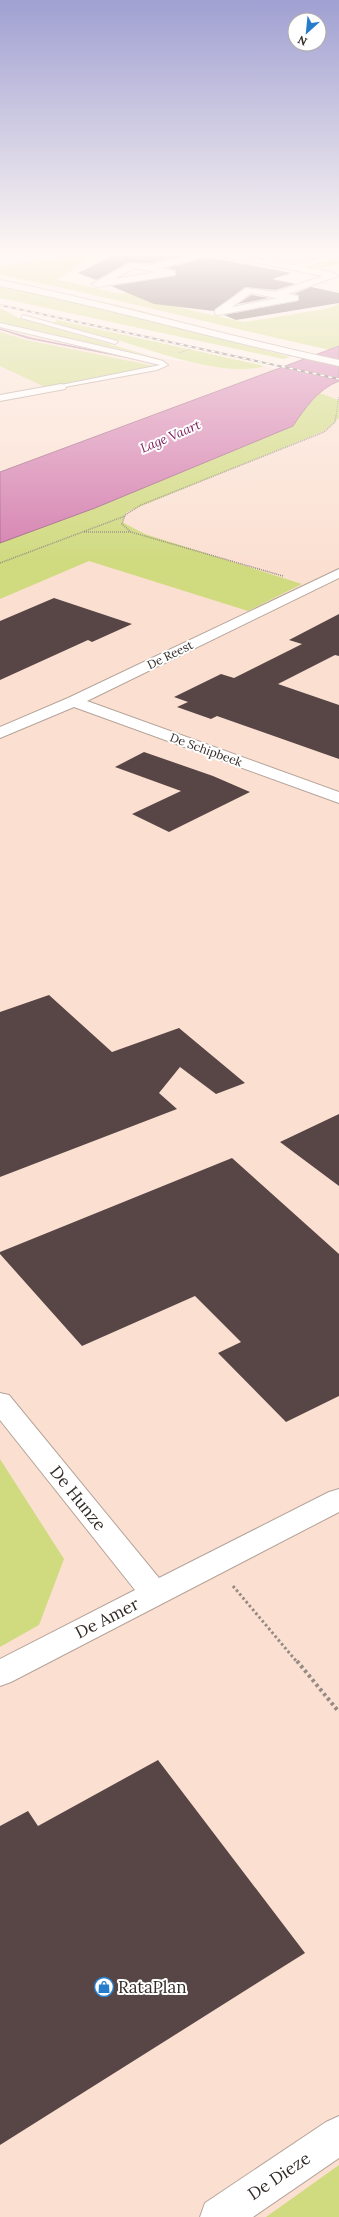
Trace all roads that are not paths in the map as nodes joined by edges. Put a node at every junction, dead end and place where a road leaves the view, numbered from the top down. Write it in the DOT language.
graph roads {
  1 [pos="140,356"];
  2 [pos="161,356"];
  3 [pos="308,356"];
  4 [pos="339,363"];
  5 [pos="164,365"];
  6 [pos="61,387"];
  7 [pos="0,398"];
  8 [pos="339,573"];
  9 [pos="74,701"];
  10 [pos="0,733"];
  11 [pos="339,798"];
  12 [pos="0,1402"];
  13 [pos="339,1499"];
  14 [pos="155,1594"];
  15 [pos="0,1673"];
  16 [pos="339,2135"];
  17 [pos="219,2217"];
  1 -- 5 [label="lane"];
  2 -- 5 [label="lane"];
  3 -- 4 [label="street"];
  5 -- 6 [label="lane"];
  6 -- 7 [label="street"];
  8 -- 9 [label="street, De Reest"];
  9 -- 10 [label="street, De Reest"];
  9 -- 11 [label="street, De Schipbeek"];
  12 -- 14 [label="street, De Hunze"];
  13 -- 14 [label="street, De Amer"];
  14 -- 15 [label="street, De Amer"];
  16 -- 17 [label="street, De Dieze"];
}
